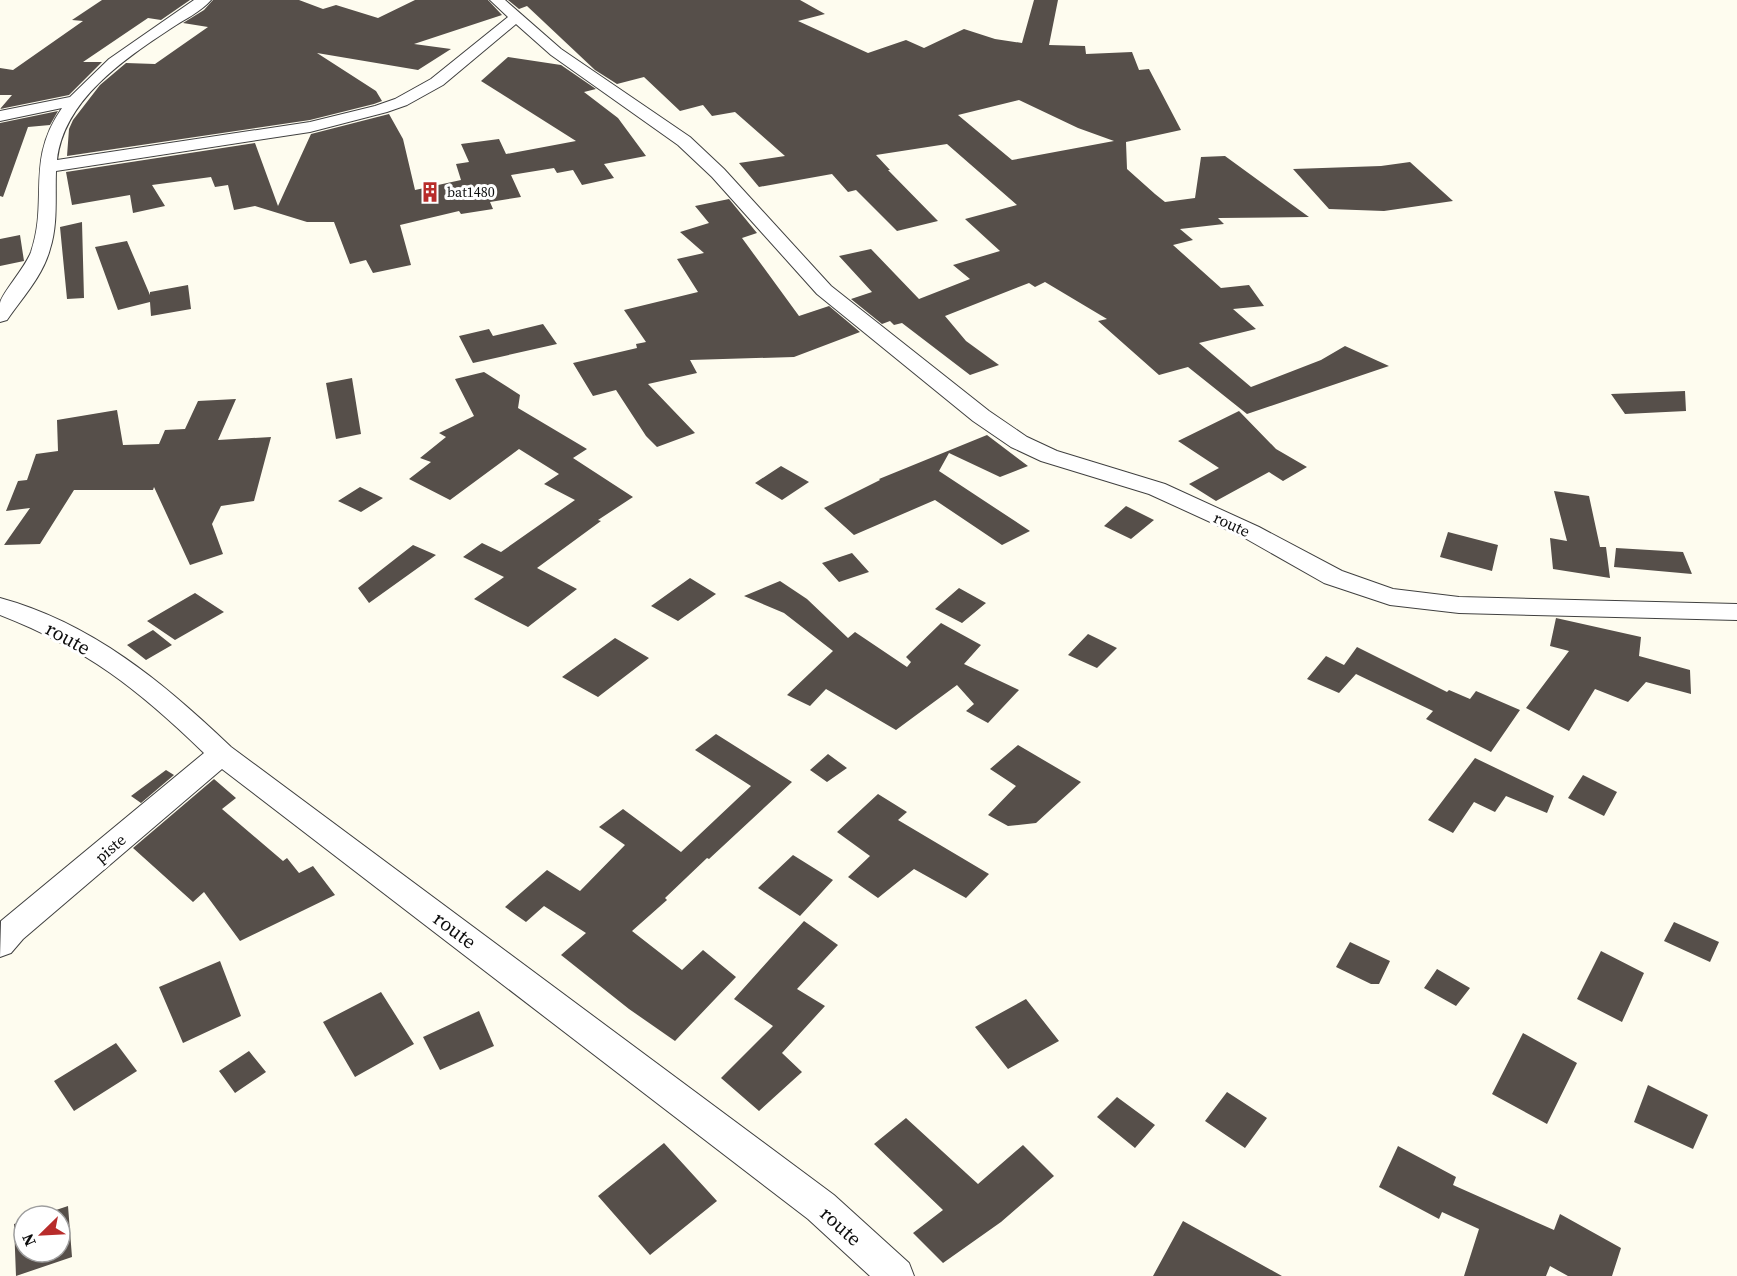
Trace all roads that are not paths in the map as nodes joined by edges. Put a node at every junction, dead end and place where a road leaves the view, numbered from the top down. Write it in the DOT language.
graph roads {
  1 [pos="204,0"];
  2 [pos="496,0"];
  3 [pos="515,18"];
  4 [pos="73,101"];
  5 [pos="0,116"];
  6 [pos="48,167"];
  7 [pos="0,316"];
  8 [pos="0,606"];
  9 [pos="1737,612"];
  10 [pos="221,754"];
  11 [pos="0,944"];
  12 [pos="896,1276"];
  1 -- 4 [label="street"];
  2 -- 3 [label="street, route"];
  3 -- 6 [label="street"];
  3 -- 9 [label="street, route"];
  4 -- 5 [label="street"];
  4 -- 6 [label="street"];
  6 -- 7 [label="street"];
  8 -- 10 [label="street, route"];
  10 -- 11 [label="street, piste"];
  10 -- 12 [label="street, route"];
}
